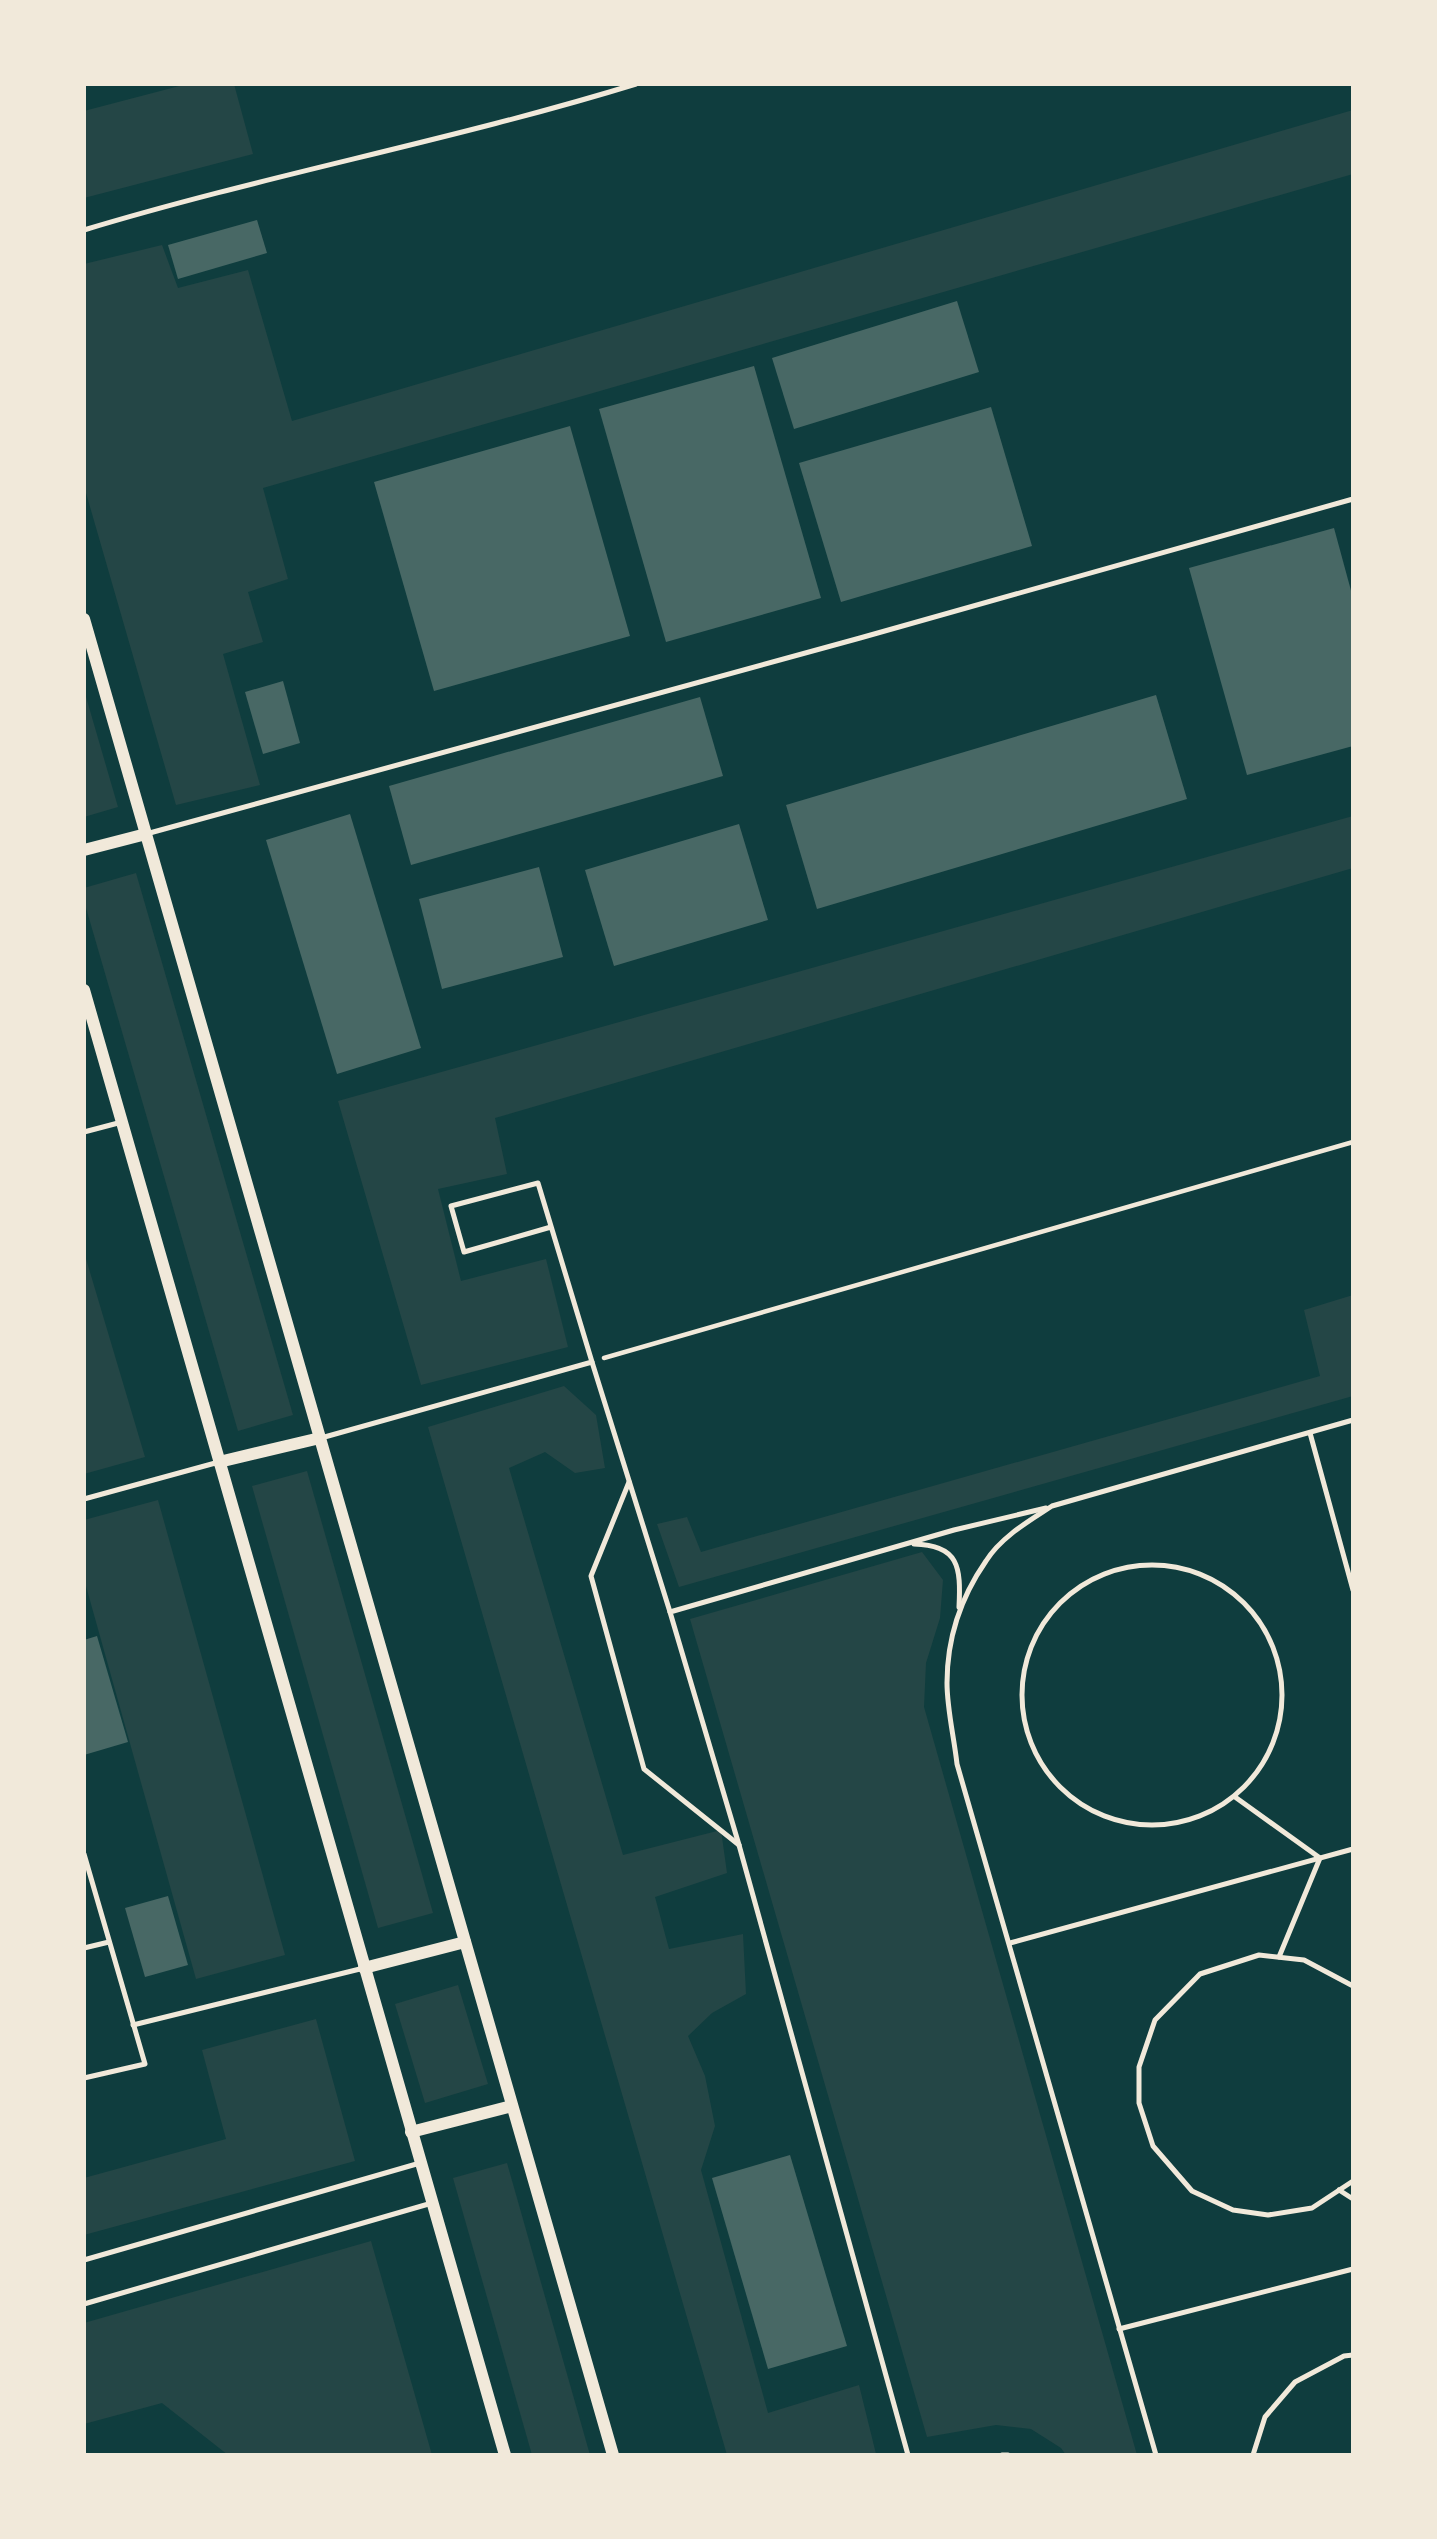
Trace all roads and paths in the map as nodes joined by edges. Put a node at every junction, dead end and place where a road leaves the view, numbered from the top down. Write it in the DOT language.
graph roads {
  1 [pos="636,84"];
  2 [pos="84,230"];
  3 [pos="1353,499"];
  4 [pos="84,619"];
  5 [pos="146,834"];
  6 [pos="84,850"];
  7 [pos="84,990"];
  8 [pos="122,1122"];
  9 [pos="84,1132"];
  10 [pos="1353,1142"];
  11 [pos="551,1227"];
  12 [pos="592,1362"];
  13 [pos="1353,1420"];
  14 [pos="1310,1433"];
  15 [pos="320,1438"];
  16 [pos="219,1462"];
  17 [pos="629,1482"];
  18 [pos="84,1499"];
  19 [pos="1052,1506"];
  20 [pos="907,1544"];
  21 [pos="1353,1590"];
  22 [pos="959,1611"];
  23 [pos="670,1612"];
  24 [pos="1235,1797"];
  25 [pos="739,1845"];
  26 [pos="1353,1849"];
  27 [pos="84,1854"];
  28 [pos="1320,1858"];
  29 [pos="109,1942"];
  30 [pos="465,1942"];
  31 [pos="1010,1943"];
  32 [pos="84,1948"];
  33 [pos="1279,1957"];
  34 [pos="364,1968"];
  35 [pos="1353,1986"];
  36 [pos="133,2025"];
  37 [pos="84,2078"];
  38 [pos="512,2106"];
  39 [pos="411,2132"];
  40 [pos="420,2163"];
  41 [pos="1353,2181"];
  42 [pos="1339,2190"];
  43 [pos="1353,2199"];
  44 [pos="432,2203"];
  45 [pos="84,2260"];
  46 [pos="1353,2269"];
  47 [pos="84,2304"];
  48 [pos="1119,2329"];
  49 [pos="1353,2355"];
  50 [pos="505,2455"];
  51 [pos="612,2455"];
  52 [pos="908,2455"];
  53 [pos="1002,2455"];
  54 [pos="1008,2455"];
  55 [pos="1156,2455"];
  56 [pos="1253,2455"];
  1 -- 2 [label="lane"];
  3 -- 5 [label="lane"];
  4 -- 5 [label="street"];
  5 -- 6 [label="street"];
  5 -- 15 [label="street"];
  7 -- 8 [label="street"];
  8 -- 9 [label="lane"];
  8 -- 16 [label="street"];
  10 -- 12 [label="path"];
  11 -- 11 [label="lane"];
  11 -- 12 [label="lane"];
  12 -- 15 [label="lane"];
  12 -- 17 [label="lane"];
  13 -- 14 [label="lane"];
  14 -- 19 [label="lane"];
  14 -- 21 [label="lane"];
  15 -- 16 [label="street"];
  15 -- 30 [label="street"];
  16 -- 18 [label="lane"];
  16 -- 34 [label="street"];
  17 -- 23 [label="lane"];
  17 -- 25 [label="lane"];
  19 -- 20 [label="lane"];
  19 -- 22 [label="lane"];
  20 -- 22 [label="lane"];
  20 -- 23 [label="lane"];
  22 -- 31 [label="lane"];
  23 -- 25 [label="lane"];
  24 -- 24 [label="lane"];
  24 -- 28 [label="lane"];
  25 -- 52 [label="lane"];
  26 -- 28 [label="lane"];
  27 -- 29 [label="lane"];
  28 -- 31 [label="lane"];
  28 -- 33 [label="lane"];
  29 -- 32 [label="lane"];
  29 -- 36 [label="lane"];
  30 -- 34 [label="street"];
  30 -- 38 [label="street"];
  31 -- 48 [label="lane"];
  33 -- 35 [label="lane"];
  33 -- 42 [label="lane"];
  34 -- 36 [label="lane"];
  34 -- 39 [label="street"];
  36 -- 37 [label="lane"];
  38 -- 39 [label="street"];
  38 -- 51 [label="street"];
  39 -- 40 [label="street"];
  40 -- 44 [label="street"];
  40 -- 45 [label="lane"];
  41 -- 42 [label="lane"];
  42 -- 43 [label="lane"];
  44 -- 47 [label="lane"];
  44 -- 50 [label="street"];
  46 -- 48 [label="lane"];
  48 -- 55 [label="lane"];
  49 -- 56 [label="lane"];
  53 -- 54 [label="lane"];
}
